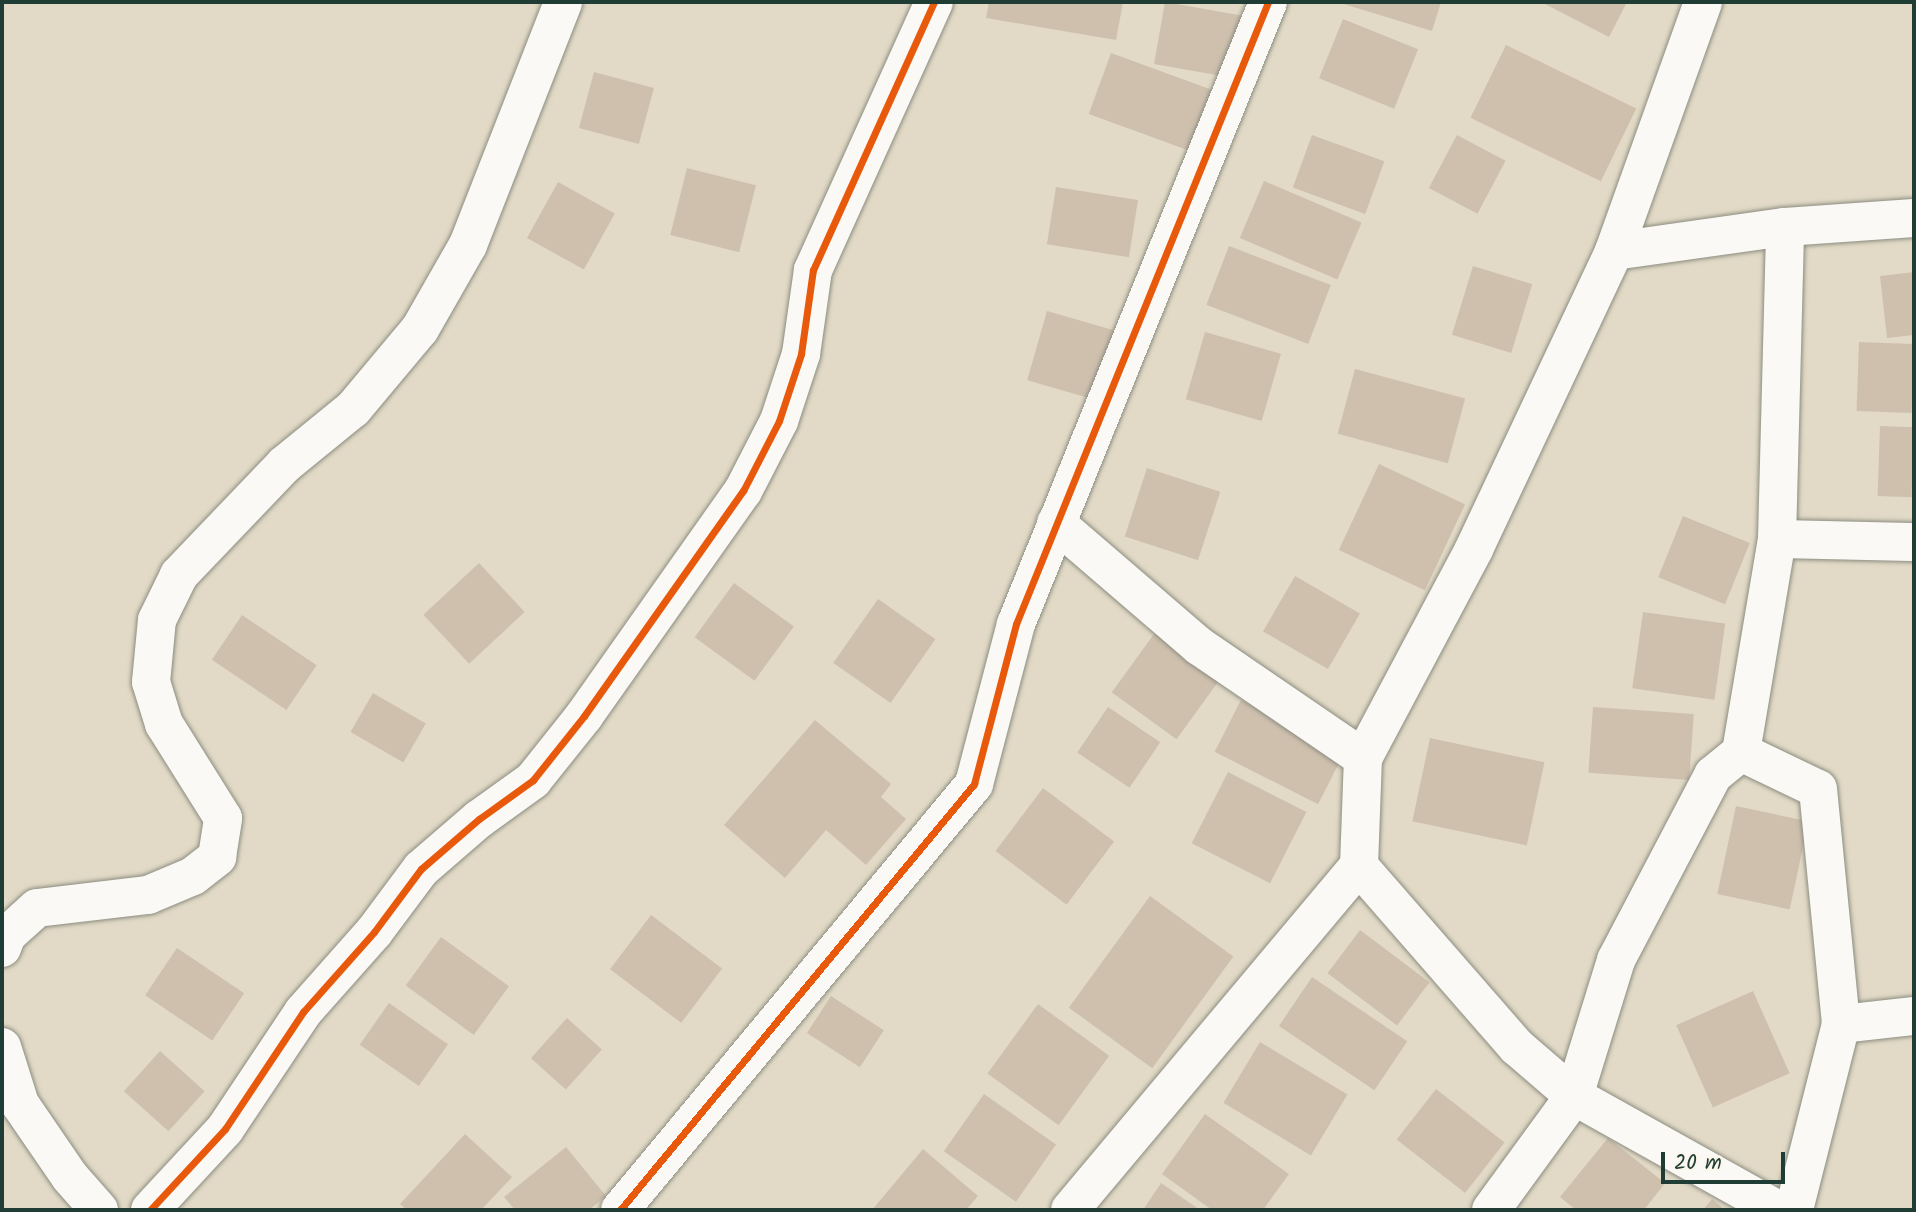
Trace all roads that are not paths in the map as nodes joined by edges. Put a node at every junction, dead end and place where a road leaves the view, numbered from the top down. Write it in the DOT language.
graph roads {
  1 [pos="564,2"];
  2 [pos="934,2"];
  3 [pos="1268,2"];
  4 [pos="1703,2"];
  5 [pos="1914,218"];
  6 [pos="1785,227"];
  7 [pos="1614,251"];
  8 [pos="1056,523"];
  9 [pos="1777,539"];
  10 [pos="1914,541"];
  11 [pos="1741,752"];
  12 [pos="1363,758"];
  13 [pos="1359,866"];
  14 [pos="2,948"];
  15 [pos="1914,1016"];
  16 [pos="1842,1024"];
  17 [pos="2,1047"];
  18 [pos="1574,1096"];
  19 [pos="99,1210"];
  20 [pos="150,1210"];
  21 [pos="620,1210"];
  22 [pos="1070,1210"];
  23 [pos="1491,1210"];
  24 [pos="1778,1210"];
  25 [pos="1794,1210"];
  1 -- 14 [label="street"];
  2 -- 20 [label="street"];
  3 -- 8 [label="street"];
  4 -- 7 [label="street"];
  5 -- 6 [label="street"];
  6 -- 7 [label="street"];
  6 -- 9 [label="street"];
  7 -- 12 [label="street"];
  8 -- 12 [label="street"];
  8 -- 21 [label="street"];
  9 -- 10 [label="street"];
  9 -- 11 [label="street"];
  11 -- 16 [label="street"];
  11 -- 18 [label="street"];
  12 -- 13 [label="street"];
  13 -- 18 [label="street"];
  13 -- 22 [label="street"];
  15 -- 16 [label="street"];
  16 -- 25 [label="street"];
  17 -- 19 [label="street"];
  18 -- 23 [label="street"];
  18 -- 24 [label="street"];
}
